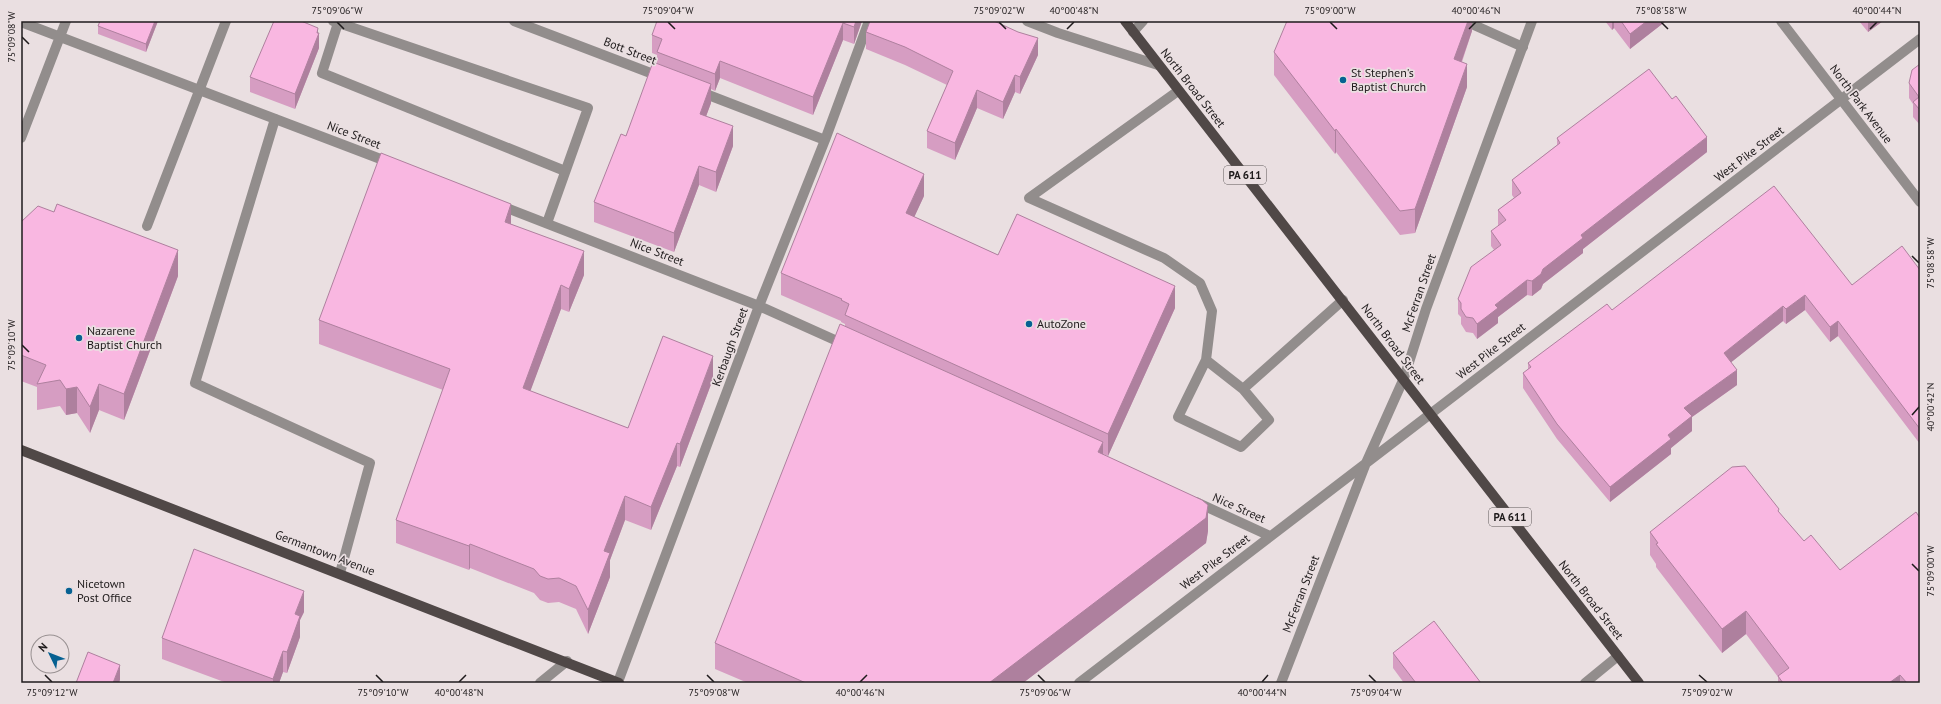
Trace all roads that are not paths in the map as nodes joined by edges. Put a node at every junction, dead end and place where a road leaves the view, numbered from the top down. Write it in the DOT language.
graph roads {
  1 [pos="66,21"];
  2 [pos="226,21"];
  3 [pos="514,21"];
  4 [pos="869,21"];
  5 [pos="1027,21"];
  6 [pos="1125,21"];
  7 [pos="1142,21"];
  8 [pos="1465,21"];
  9 [pos="1532,21"];
  10 [pos="1781,21"];
  11 [pos="21,22"];
  12 [pos="336,22"];
  13 [pos="1133,32"];
  14 [pos="60,37"];
  15 [pos="1920,39"];
  16 [pos="1523,47"];
  17 [pos="1158,65"];
  18 [pos="670,80"];
  19 [pos="684,86"];
  20 [pos="1178,90"];
  21 [pos="201,91"];
  22 [pos="1842,99"];
  23 [pos="275,119"];
  24 [pos="21,138"];
  25 [pos="829,142"];
  26 [pos="400,167"];
  27 [pos="565,171"];
  28 [pos="488,200"];
  29 [pos="1920,202"];
  30 [pos="547,223"];
  31 [pos="147,226"];
  32 [pos="1343,300"];
  33 [pos="759,306"];
  34 [pos="852,348"];
  35 [pos="1206,360"];
  36 [pos="1404,378"];
  37 [pos="1243,390"];
  38 [pos="1430,414"];
  39 [pos="21,450"];
  40 [pos="1366,463"];
  41 [pos="1184,497"];
  42 [pos="1270,536"];
  43 [pos="340,573"];
  44 [pos="1618,656"];
  45 [pos="567,661"];
  46 [pos="540,683"];
  47 [pos="619,683"];
  48 [pos="1079,683"];
  49 [pos="1281,683"];
  50 [pos="1585,683"];
  51 [pos="1639,683"];
  1 -- 14 [label="street"];
  2 -- 21 [label="street"];
  3 -- 18 [label="street, Bott Street"];
  4 -- 25 [label="street, Kerbaugh Street"];
  5 -- 17 [label="street"];
  6 -- 13 [label="main road, North Broad Street / PA 611"];
  7 -- 13 [label="street"];
  8 -- 16 [label="street"];
  9 -- 16 [label="street, McFerran Street"];
  10 -- 22 [label="street, North Park Avenue"];
  11 -- 14 [label="street, Nice Street"];
  12 -- 27 [label="street"];
  12 -- 27 [label="street"];
  13 -- 17 [label="main road, North Broad Street / PA 611"];
  14 -- 21 [label="street, Nice Street"];
  14 -- 24 [label="street"];
  15 -- 22 [label="street, West Pike Street"];
  16 -- 36 [label="street, McFerran Street"];
  17 -- 20 [label="main road, North Broad Street / PA 611"];
  19 -- 25 [label="street"];
  20 -- 32 [label="main road, North Broad Street / PA 611"];
  20 -- 35 [label="street"];
  21 -- 23 [label="street, Nice Street"];
  21 -- 31 [label="street"];
  22 -- 29 [label="street, North Park Avenue"];
  22 -- 38 [label="street, West Pike Street"];
  23 -- 26 [label="street, Nice Street"];
  23 -- 43 [label="street"];
  25 -- 33 [label="street, Kerbaugh Street"];
  27 -- 30 [label="street"];
  28 -- 30 [label="street, Nice Street"];
  30 -- 33 [label="street, Nice Street"];
  32 -- 36 [label="main road, North Broad Street / PA 611"];
  32 -- 37 [label="street"];
  33 -- 34 [label="street, Nice Street"];
  33 -- 47 [label="street, Kerbaugh Street"];
  35 -- 37 [label="street"];
  35 -- 37 [label="street"];
  36 -- 38 [label="main road, North Broad Street / PA 611"];
  36 -- 40 [label="street, McFerran Street"];
  38 -- 40 [label="street, West Pike Street"];
  38 -- 44 [label="main road, North Broad Street / PA 611"];
  39 -- 43 [label="main road, Germantown Avenue"];
  40 -- 42 [label="street, West Pike Street"];
  40 -- 49 [label="street, McFerran Street"];
  41 -- 42 [label="street, Nice Street"];
  42 -- 48 [label="street, West Pike Street"];
  43 -- 45 [label="main road, Germantown Avenue"];
  44 -- 50 [label="street"];
  44 -- 51 [label="main road, North Broad Street / PA 611"];
  45 -- 46 [label="street"];
  45 -- 47 [label="main road, Germantown Avenue"];
}
